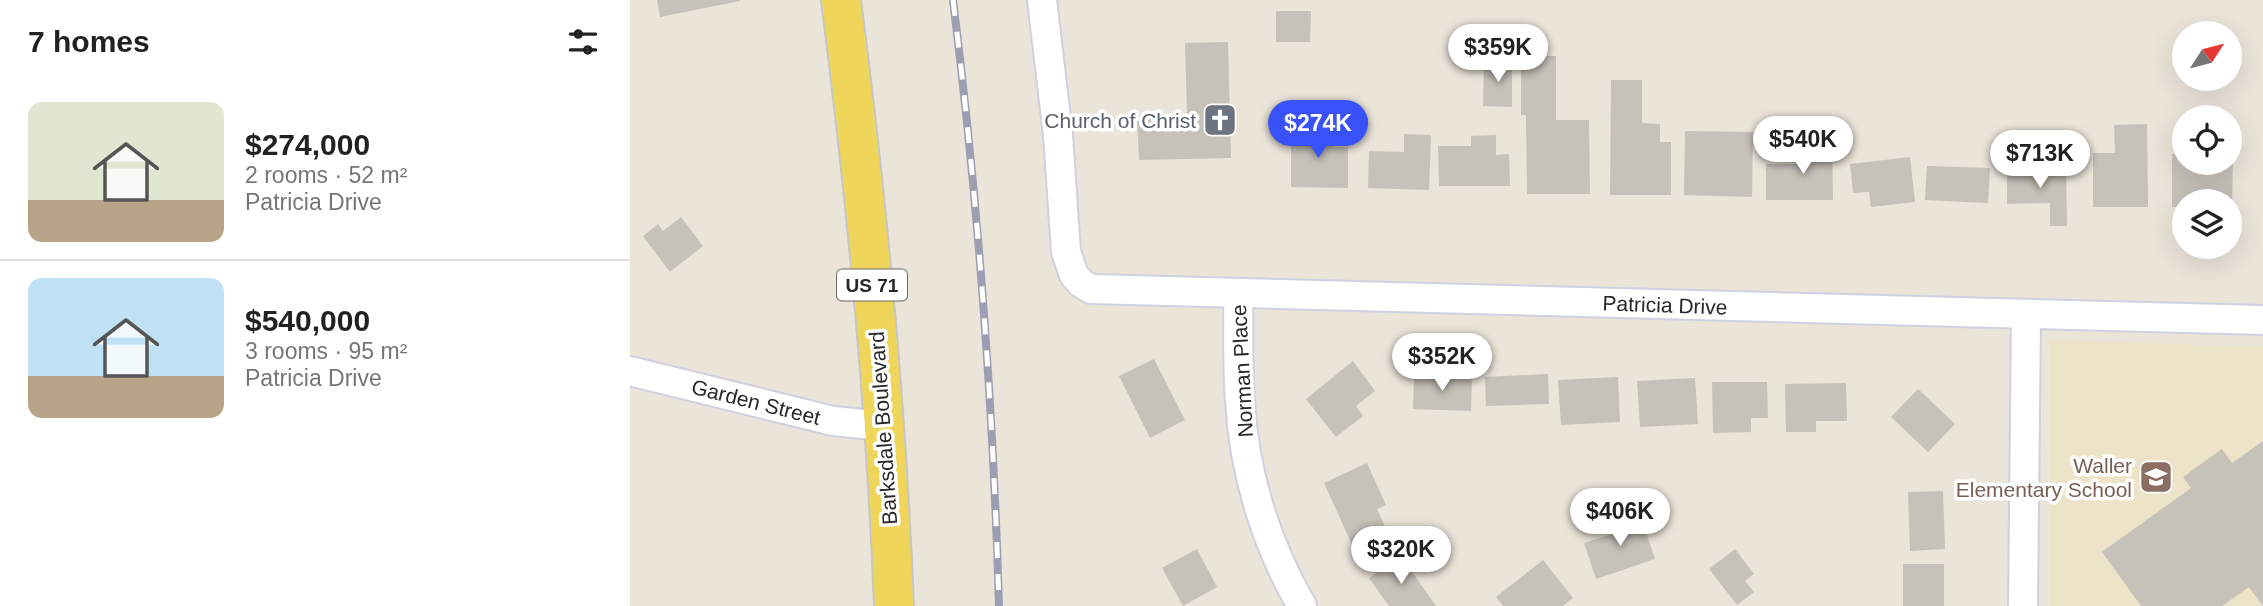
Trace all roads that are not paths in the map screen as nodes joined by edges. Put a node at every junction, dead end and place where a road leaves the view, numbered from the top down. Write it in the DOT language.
graph roads {
  1 [pos="841,0"];
  2 [pos="1042,0"];
  3 [pos="1238,293"];
  4 [pos="2026,315"];
  5 [pos="2263,320"];
  6 [pos="630,371"];
  7 [pos="883,426"];
  8 [pos="894,606"];
  9 [pos="1302,606"];
  10 [pos="2023,606"];
  1 -- 7 [label="main road, Barksdale Boulevard / US 71"];
  2 -- 3 [label="street, Patricia Drive"];
  3 -- 4 [label="street, Patricia Drive"];
  3 -- 9 [label="street, Norman Place"];
  4 -- 5 [label="street, Patricia Drive"];
  4 -- 10 [label="street"];
  6 -- 7 [label="street, Garden Street"];
  7 -- 8 [label="main road, Barksdale Boulevard / US 71"];
}
